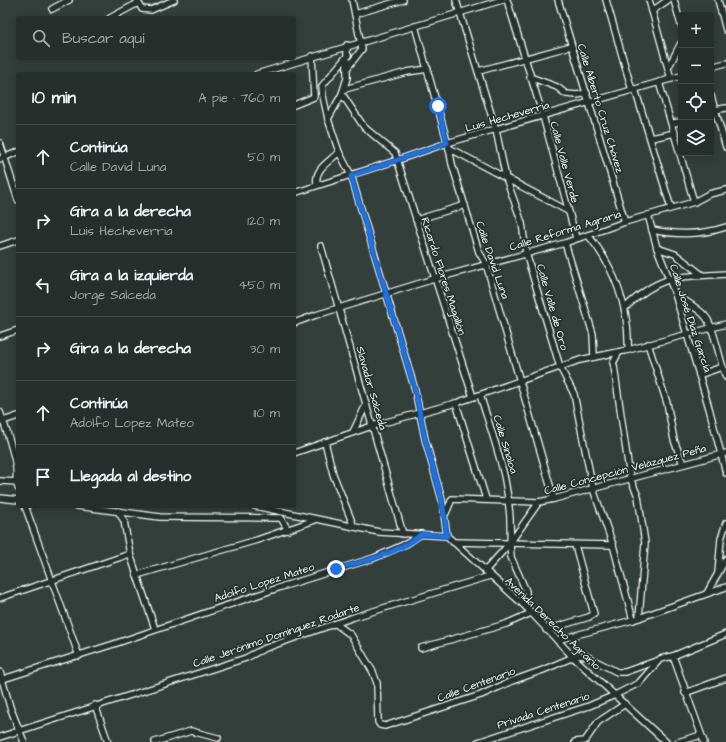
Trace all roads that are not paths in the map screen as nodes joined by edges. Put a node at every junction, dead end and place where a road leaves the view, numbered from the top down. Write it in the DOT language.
graph roads {
  1 [pos="69,0"];
  2 [pos="174,0"];
  3 [pos="352,0"];
  4 [pos="403,0"];
  5 [pos="456,0"];
  6 [pos="502,0"];
  7 [pos="507,0"];
  8 [pos="558,0"];
  9 [pos="606,0"];
  10 [pos="649,0"];
  11 [pos="668,0"];
  12 [pos="674,0"];
  13 [pos="718,0"];
  14 [pos="137,1"];
  15 [pos="52,9"];
  16 [pos="652,11"];
  17 [pos="460,13"];
  18 [pos="355,14"];
  19 [pos="678,14"];
  20 [pos="113,16"];
  21 [pos="415,26"];
  22 [pos="726,30"];
  23 [pos="361,41"];
  24 [pos="347,45"];
  25 [pos="571,46"];
  26 [pos="679,48"];
  27 [pos="348,55"];
  28 [pos="312,56"];
  29 [pos="524,59"];
  30 [pos="726,63"];
  31 [pos="714,66"];
  32 [pos="348,67"];
  33 [pos="428,68"];
  34 [pos="668,68"];
  35 [pos="478,71"];
  36 [pos="263,72"];
  37 [pos="530,77"];
  38 [pos="678,77"];
  39 [pos="671,79"];
  40 [pos="660,82"];
  41 [pos="322,86"];
  42 [pos="634,90"];
  43 [pos="344,91"];
  44 [pos="587,93"];
  45 [pos="314,96"];
  46 [pos="590,103"];
  47 [pos="296,104"];
  48 [pos="714,106"];
  49 [pos="726,108"];
  50 [pos="715,110"];
  51 [pos="543,116"];
  52 [pos="714,117"];
  53 [pos="328,119"];
  54 [pos="673,122"];
  55 [pos="678,122"];
  56 [pos="496,130"];
  57 [pos="675,133"];
  58 [pos="651,138"];
  59 [pos="0,143"];
  60 [pos="448,146"];
  61 [pos="726,147"];
  62 [pos="339,152"];
  63 [pos="16,153"];
  64 [pos="3,158"];
  65 [pos="398,160"];
  66 [pos="351,176"];
  67 [pos="506,178"];
  68 [pos="317,184"];
  69 [pos="726,190"];
  70 [pos="296,192"];
  71 [pos="16,194"];
  72 [pos="694,202"];
  73 [pos="465,205"];
  74 [pos="671,208"];
  75 [pos="568,211"];
  76 [pos="648,215"];
  77 [pos="416,220"];
  78 [pos="625,222"];
  79 [pos="726,227"];
  80 [pos="652,230"];
  81 [pos="588,234"];
  82 [pos="576,238"];
  83 [pos="16,241"];
  84 [pos="565,243"];
  85 [pos="0,246"];
  86 [pos="321,246"];
  87 [pos="657,248"];
  88 [pos="526,253"];
  89 [pos="486,264"];
  90 [pos="726,274"];
  91 [pos="702,275"];
  92 [pos="434,279"];
  93 [pos="668,279"];
  94 [pos="675,294"];
  95 [pos="386,295"];
  96 [pos="339,307"];
  97 [pos="625,308"];
  98 [pos="296,322"];
  99 [pos="726,324"];
  100 [pos="713,328"];
  101 [pos="16,331"];
  102 [pos="686,335"];
  103 [pos="0,336"];
  104 [pos="648,344"];
  105 [pos="628,350"];
  106 [pos="619,352"];
  107 [pos="594,357"];
  108 [pos="560,367"];
  109 [pos="722,367"];
  110 [pos="698,375"];
  111 [pos="726,377"];
  112 [pos="521,381"];
  113 [pos="480,395"];
  114 [pos="473,398"];
  115 [pos="456,403"];
  116 [pos="366,405"];
  117 [pos="0,412"];
  118 [pos="420,413"];
  119 [pos="16,417"];
  120 [pos="2,422"];
  121 [pos="372,426"];
  122 [pos="353,432"];
  123 [pos="326,442"];
  124 [pos="296,452"];
  125 [pos="724,453"];
  126 [pos="683,464"];
  127 [pos="16,465"];
  128 [pos="726,473"];
  129 [pos="630,478"];
  130 [pos="0,481"];
  131 [pos="16,484"];
  132 [pos="594,489"];
  133 [pos="0,498"];
  134 [pos="486,499"];
  135 [pos="554,499"];
  136 [pos="16,500"];
  137 [pos="510,500"];
  138 [pos="539,502"];
  139 [pos="26,508"];
  140 [pos="93,508"];
  141 [pos="266,508"];
  142 [pos="277,510"];
  143 [pos="118,511"];
  144 [pos="445,516"];
  145 [pos="281,518"];
  146 [pos="315,520"];
  147 [pos="726,523"];
  148 [pos="354,527"];
  149 [pos="288,530"];
  150 [pos="403,534"];
  151 [pos="422,534"];
  152 [pos="447,536"];
  153 [pos="453,542"];
  154 [pos="510,543"];
  155 [pos="574,544"];
  156 [pos="613,545"];
  157 [pos="130,554"];
  158 [pos="726,559"];
  159 [pos="485,571"];
  160 [pos="718,573"];
  161 [pos="137,575"];
  162 [pos="490,576"];
  163 [pos="51,581"];
  164 [pos="726,587"];
  165 [pos="707,593"];
  166 [pos="0,598"];
  167 [pos="526,607"];
  168 [pos="531,613"];
  169 [pos="639,618"];
  170 [pos="633,620"];
  171 [pos="336,624"];
  172 [pos="155,629"];
  173 [pos="546,630"];
  174 [pos="726,634"];
  175 [pos="556,640"];
  176 [pos="421,648"];
  177 [pos="79,656"];
  178 [pos="673,656"];
  179 [pos="573,657"];
  180 [pos="656,661"];
  181 [pos="0,672"];
  182 [pos="726,678"];
  183 [pos="1,680"];
  184 [pos="685,693"];
  185 [pos="615,695"];
  186 [pos="625,704"];
  187 [pos="94,705"];
  188 [pos="20,730"];
  189 [pos="701,735"];
  190 [pos="0,737"];
  191 [pos="218,738"];
  192 [pos="24,742"];
  193 [pos="108,742"];
  194 [pos="155,742"];
  195 [pos="478,742"];
  196 [pos="575,742"];
  197 [pos="666,742"];
  198 [pos="678,742"];
  199 [pos="704,742"];
  1 -- 15 [label="street"];
  2 -- 14 [label="street"];
  3 -- 18 [label="street"];
  4 -- 18 [label="street"];
  5 -- 17 [label="street, Calle Valle de Oro"];
  6 -- 17 [label="street"];
  7 -- 29 [label="street, Calle Valle Verde"];
  8 -- 25 [label="street, Calle Alberto Cruz Chávez"];
  9 -- 42 [label="street"];
  10 -- 16 [label="street"];
  11 -- 16 [label="street"];
  12 -- 19 [label="street"];
  13 -- 22 [label="street"];
  14 -- 20 [label="street"];
  16 -- 34 [label="street"];
  17 -- 21 [label="street"];
  17 -- 35 [label="street, Calle Valle de Oro"];
  18 -- 23 [label="street"];
  21 -- 23 [label="street"];
  21 -- 33 [label="street, Calle David Luna"];
  23 -- 24 [label="street"];
  23 -- 32 [label="street"];
  24 -- 27 [label="street"];
  24 -- 28 [label="street"];
  25 -- 29 [label="street"];
  25 -- 44 [label="street, Calle Alberto Cruz Chávez"];
  26 -- 34 [label="street"];
  27 -- 32 [label="street"];
  27 -- 41 [label="street"];
  28 -- 36 [label="street"];
  28 -- 45 [label="street"];
  29 -- 35 [label="street"];
  29 -- 37 [label="street, Calle Valle Verde"];
  30 -- 31 [label="street"];
  32 -- 43 [label="street"];
  33 -- 43 [label="street"];
  33 -- 60 [label="street, Calle David Luna"];
  34 -- 39 [label="street"];
  35 -- 56 [label="street, Calle Valle de Oro"];
  37 -- 44 [label="street"];
  37 -- 51 [label="street, Calle Valle Verde"];
  38 -- 39 [label="street, Luis Hecheverria"];
  39 -- 40 [label="street, Luis Hecheverria"];
  40 -- 42 [label="street, Luis Hecheverria"];
  40 -- 54 [label="street"];
  41 -- 45 [label="street"];
  41 -- 53 [label="street"];
  42 -- 46 [label="street, Luis Hecheverria"];
  42 -- 58 [label="street"];
  43 -- 53 [label="street"];
  43 -- 65 [label="street"];
  44 -- 46 [label="street, Calle Alberto Cruz Chávez"];
  45 -- 47 [label="street"];
  46 -- 51 [label="street, Luis Hecheverria"];
  46 -- 78 [label="street, Calle Alberto Cruz Chávez"];
  48 -- 50 [label="street"];
  49 -- 50 [label="street"];
  50 -- 52 [label="street"];
  51 -- 56 [label="street, Luis Hecheverria"];
  51 -- 75 [label="street, Calle Valle Verde"];
  52 -- 61 [label="street"];
  53 -- 62 [label="street"];
  54 -- 55 [label="street"];
  54 -- 57 [label="street"];
  56 -- 60 [label="street, Luis Hecheverria"];
  56 -- 67 [label="street, Calle Valle de Oro"];
  57 -- 58 [label="street"];
  57 -- 72 [label="street"];
  58 -- 74 [label="street"];
  59 -- 64 [label="street"];
  60 -- 65 [label="street, Luis Hecheverria"];
  60 -- 67 [label="street"];
  60 -- 73 [label="street, Calle David Luna"];
  62 -- 66 [label="street"];
  62 -- 68 [label="street"];
  63 -- 64 [label="street"];
  64 -- 71 [label="street"];
  65 -- 66 [label="street, Luis Hecheverria"];
  65 -- 77 [label="street, Ricardo Flores Magallón"];
  66 -- 68 [label="street, Luis Hecheverria"];
  66 -- 95 [label="street"];
  67 -- 75 [label="street"];
  67 -- 88 [label="street, Calle Valle de Oro"];
  68 -- 70 [label="street, Luis Hecheverria"];
  69 -- 72 [label="street, Calle Reforma Agraria"];
  72 -- 74 [label="street, Calle Reforma Agraria"];
  73 -- 77 [label="street"];
  73 -- 89 [label="street, Calle David Luna"];
  74 -- 76 [label="street, Calle Reforma Agraria"];
  75 -- 82 [label="street, Calle Valle Verde"];
  76 -- 78 [label="street, Calle Reforma Agraria"];
  76 -- 80 [label="street, Calle José Díaz García"];
  77 -- 92 [label="street, Ricardo Flores Magallón"];
  78 -- 81 [label="street, Calle Reforma Agraria"];
  79 -- 80 [label="street"];
  80 -- 87 [label="street, Calle José Díaz García"];
  81 -- 82 [label="street, Calle Reforma Agraria"];
  81 -- 97 [label="street"];
  82 -- 84 [label="street, Calle Reforma Agraria"];
  83 -- 85 [label="street"];
  84 -- 88 [label="street, Calle Reforma Agraria"];
  84 -- 107 [label="street"];
  86 -- 96 [label="street, Slavador Salceda"];
  87 -- 91 [label="street"];
  87 -- 93 [label="street, Calle José Díaz García"];
  88 -- 89 [label="street, Calle Reforma Agraria"];
  88 -- 108 [label="street, Calle Valle de Oro"];
  89 -- 92 [label="street, Calle Reforma Agraria"];
  89 -- 112 [label="street, Calle David Luna"];
  90 -- 91 [label="street"];
  91 -- 93 [label="street"];
  92 -- 95 [label="street, Calle Reforma Agraria"];
  92 -- 114 [label="street, Ricardo Flores Magallón"];
  93 -- 94 [label="street, Calle José Díaz García"];
  93 -- 97 [label="street"];
  94 -- 100 [label="street"];
  94 -- 102 [label="street, Calle José Díaz García"];
  95 -- 96 [label="street, Calle Reforma Agraria"];
  95 -- 118 [label="street"];
  96 -- 98 [label="street, Calle Reforma Agraria"];
  96 -- 116 [label="street, Slavador Salceda"];
  97 -- 105 [label="street"];
  99 -- 100 [label="street"];
  100 -- 102 [label="street"];
  100 -- 109 [label="street"];
  101 -- 103 [label="street"];
  102 -- 104 [label="street"];
  102 -- 110 [label="street, Calle José Díaz García"];
  104 -- 105 [label="street"];
  104 -- 126 [label="street"];
  105 -- 106 [label="street"];
  106 -- 107 [label="street"];
  106 -- 129 [label="street"];
  107 -- 108 [label="street"];
  108 -- 112 [label="street"];
  108 -- 132 [label="street, Calle Valle de Oro"];
  109 -- 110 [label="street"];
  109 -- 111 [label="street"];
  110 -- 125 [label="street, Calle José Díaz García"];
  112 -- 113 [label="street"];
  112 -- 135 [label="street, Calle David Luna"];
  113 -- 114 [label="street"];
  113 -- 137 [label="street, Calle Sinaloa"];
  114 -- 115 [label="street"];
  115 -- 118 [label="street"];
  115 -- 134 [label="street"];
  116 -- 121 [label="street, Slavador Salceda"];
  116 -- 122 [label="street"];
  117 -- 120 [label="street"];
  118 -- 121 [label="street"];
  118 -- 144 [label="street"];
  119 -- 120 [label="street"];
  120 -- 127 [label="street"];
  121 -- 122 [label="street"];
  121 -- 150 [label="street, Slavador Salceda"];
  122 -- 123 [label="street"];
  123 -- 124 [label="street"];
  123 -- 148 [label="street"];
  125 -- 126 [label="street, Calle Concepción Velázquez Peña"];
  125 -- 128 [label="street, Calle José Díaz García"];
  126 -- 129 [label="street, Calle Concepción Velázquez Peña"];
  129 -- 132 [label="street, Calle Concepción Velázquez Peña"];
  129 -- 169 [label="street"];
  130 -- 131 [label="street"];
  132 -- 135 [label="street, Calle Concepción Velázquez Peña"];
  132 -- 156 [label="street, Calle Valle de Oro"];
  133 -- 136 [label="street"];
  134 -- 137 [label="street, Calle Concepción Velázquez Peña"];
  134 -- 144 [label="street, Calle Concepción Velázquez Peña"];
  135 -- 138 [label="street, Calle Concepción Velázquez Peña"];
  137 -- 138 [label="street, Calle Concepción Velázquez Peña"];
  137 -- 154 [label="street, Calle Sinaloa"];
  138 -- 154 [label="street"];
  139 -- 163 [label="street"];
  140 -- 143 [label="street"];
  141 -- 142 [label="street"];
  142 -- 145 [label="street"];
  142 -- 146 [label="street"];
  143 -- 145 [label="street"];
  143 -- 157 [label="street"];
  144 -- 152 [label="street"];
  145 -- 149 [label="street"];
  146 -- 148 [label="street"];
  146 -- 149 [label="street"];
  147 -- 160 [label="street"];
  148 -- 150 [label="street"];
  149 -- 161 [label="street"];
  150 -- 151 [label="street"];
  151 -- 152 [label="street"];
  151 -- 172 [label="street, Adolfo Lopez Mateo"];
  152 -- 153 [label="street, Avenida Derecho Agrario"];
  153 -- 154 [label="street"];
  153 -- 159 [label="street, Avenida Derecho Agrario"];
  154 -- 155 [label="street"];
  154 -- 159 [label="street"];
  154 -- 167 [label="street, Calle Sinaloa"];
  155 -- 156 [label="street"];
  155 -- 173 [label="street"];
  156 -- 170 [label="street, Calle Valle de Oro"];
  157 -- 161 [label="street"];
  157 -- 163 [label="street"];
  158 -- 160 [label="street"];
  159 -- 162 [label="street, Avenida Derecho Agrario"];
  160 -- 165 [label="street"];
  161 -- 172 [label="street"];
  162 -- 167 [label="street, Avenida Derecho Agrario"];
  162 -- 171 [label="street, Calle Jerónimo Domínguez Rodarte"];
  163 -- 166 [label="street"];
  163 -- 177 [label="street"];
  164 -- 165 [label="street"];
  165 -- 169 [label="street"];
  167 -- 168 [label="street, Avenida Derecho Agrario"];
  168 -- 173 [label="street, Avenida Derecho Agrario"];
  168 -- 176 [label="street"];
  169 -- 170 [label="street"];
  170 -- 175 [label="street"];
  171 -- 179 [label="street, Calle Centenario"];
  171 -- 187 [label="street, Calle Jerónimo Domínguez Rodarte"];
  172 -- 177 [label="street"];
  173 -- 175 [label="street, Avenida Derecho Agrario"];
  174 -- 178 [label="street"];
  175 -- 179 [label="street, Avenida Derecho Agrario"];
  177 -- 183 [label="street"];
  178 -- 180 [label="street"];
  178 -- 184 [label="street"];
  179 -- 180 [label="street"];
  179 -- 185 [label="street, Avenida Derecho Agrario"];
  180 -- 185 [label="street, Privada Centenario"];
  181 -- 183 [label="street"];
  182 -- 184 [label="street"];
  183 -- 188 [label="street"];
  184 -- 189 [label="street"];
  185 -- 186 [label="street, Avenida Derecho Agrario"];
  185 -- 195 [label="street, Privada Centenario"];
  186 -- 196 [label="street"];
  186 -- 197 [label="street, Avenida Derecho Agrario"];
  187 -- 188 [label="street, Calle Jerónimo Domínguez Rodarte"];
  187 -- 193 [label="street"];
  188 -- 190 [label="street, Calle Jerónimo Domínguez Rodarte"];
  188 -- 192 [label="street"];
  189 -- 198 [label="street"];
  189 -- 199 [label="street"];
  191 -- 194 [label="street"];
}
